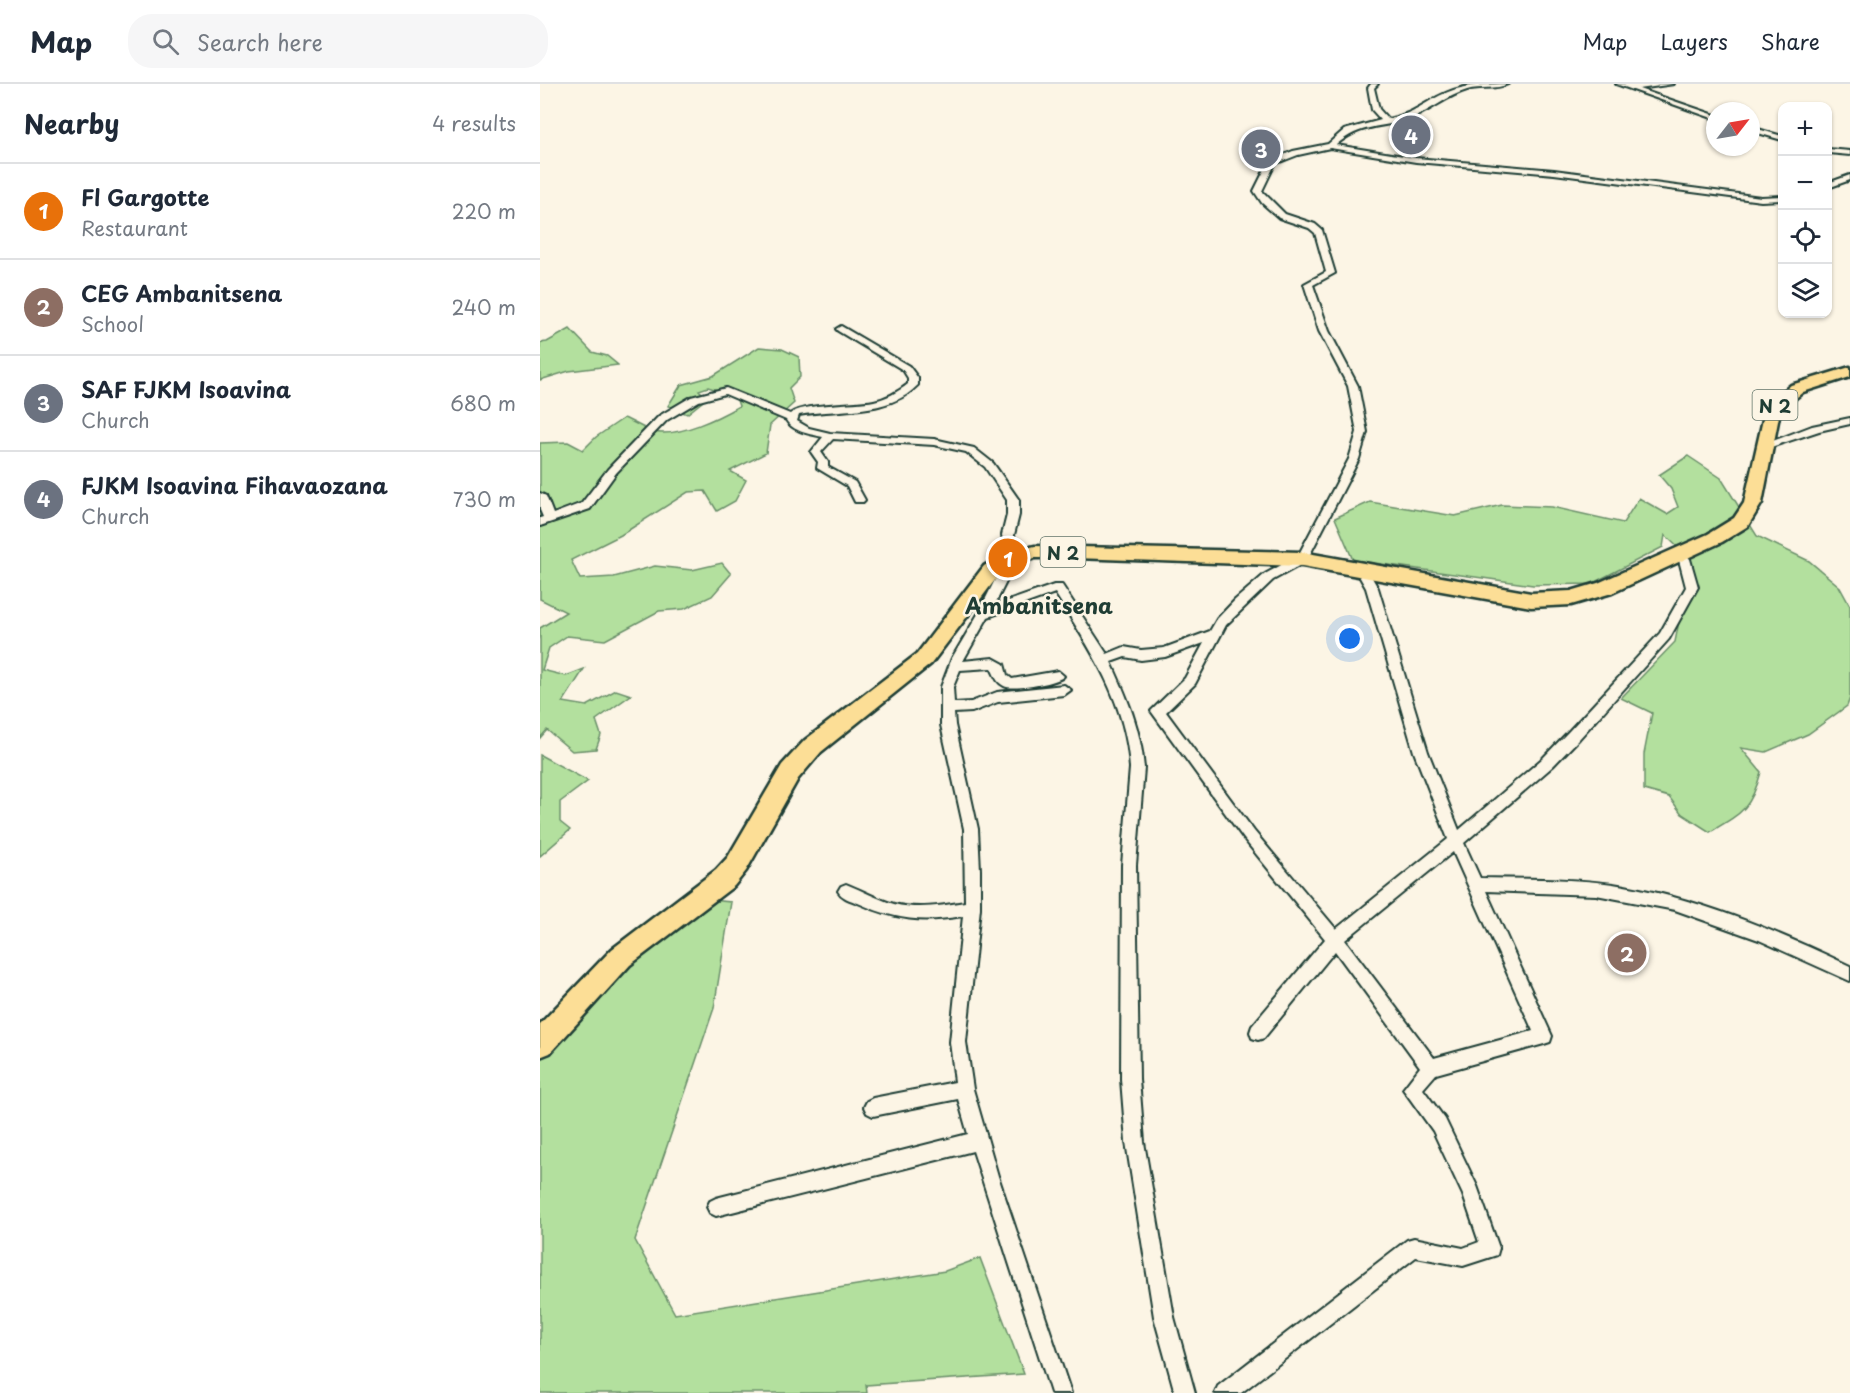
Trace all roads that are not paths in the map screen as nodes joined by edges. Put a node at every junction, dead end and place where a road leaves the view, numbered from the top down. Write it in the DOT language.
graph roads {
  1 [pos="1375,84"];
  2 [pos="1505,84"];
  3 [pos="1671,84"];
  4 [pos="1623,86"];
  5 [pos="1706,114"];
  6 [pos="1387,122"];
  7 [pos="1760,132"];
  8 [pos="1778,137"];
  9 [pos="1330,146"];
  10 [pos="1832,151"];
  11 [pos="1850,153"];
  12 [pos="1850,177"];
  13 [pos="1832,184"];
  14 [pos="1778,198"];
  15 [pos="841,329"];
  16 [pos="1850,372"];
  17 [pos="790,418"];
  18 [pos="1850,421"];
  19 [pos="830,436"];
  20 [pos="1765,446"];
  21 [pos="540,496"];
  22 [pos="859,500"];
  23 [pos="544,520"];
  24 [pos="1679,554"];
  25 [pos="1012,558"];
  26 [pos="1302,559"];
  27 [pos="1360,567"];
  28 [pos="984,614"];
  29 [pos="1213,635"];
  30 [pos="1104,660"];
  31 [pos="955,666"];
  32 [pos="1058,676"];
  33 [pos="1064,690"];
  34 [pos="946,708"];
  35 [pos="1456,841"];
  36 [pos="1476,884"];
  37 [pos="846,891"];
  38 [pos="972,908"];
  39 [pos="1335,939"];
  40 [pos="1850,974"];
  41 [pos="1258,1032"];
  42 [pos="540,1044"];
  43 [pos="1431,1067"];
  44 [pos="964,1089"];
  45 [pos="873,1107"];
  46 [pos="980,1140"];
  47 [pos="716,1207"];
  48 [pos="1061,1393"];
  49 [pos="1185,1393"];
  50 [pos="1225,1393"];
  1 -- 6 [label="street"];
  2 -- 6 [label="street"];
  3 -- 4 [label="street"];
  4 -- 5 [label="street"];
  6 -- 9 [label="street"];
  7 -- 8 [label="street"];
  9 -- 14 [label="street"];
  9 -- 26 [label="street"];
  10 -- 11 [label="street"];
  12 -- 13 [label="street"];
  15 -- 17 [label="street"];
  16 -- 20 [label="main road, N 2"];
  17 -- 19 [label="street"];
  17 -- 23 [label="street"];
  18 -- 20 [label="street"];
  19 -- 22 [label="street"];
  19 -- 25 [label="street"];
  20 -- 24 [label="main road, N 2"];
  21 -- 23 [label="street"];
  24 -- 27 [label="main road, N 2"];
  24 -- 35 [label="street"];
  25 -- 26 [label="main road, N 2"];
  25 -- 28 [label="street"];
  25 -- 42 [label="main road, N 2"];
  26 -- 27 [label="main road, N 2"];
  26 -- 29 [label="street"];
  27 -- 35 [label="street"];
  28 -- 30 [label="street"];
  28 -- 31 [label="street"];
  29 -- 30 [label="street"];
  29 -- 39 [label="street"];
  30 -- 49 [label="street"];
  31 -- 32 [label="street"];
  31 -- 34 [label="street"];
  33 -- 34 [label="street"];
  34 -- 38 [label="street"];
  35 -- 36 [label="street"];
  35 -- 39 [label="street"];
  36 -- 40 [label="street"];
  36 -- 43 [label="street"];
  37 -- 38 [label="street"];
  38 -- 44 [label="street"];
  39 -- 41 [label="street"];
  39 -- 43 [label="street"];
  43 -- 50 [label="street"];
  44 -- 45 [label="street"];
  44 -- 46 [label="street"];
  46 -- 47 [label="street"];
  46 -- 48 [label="street"];
}
